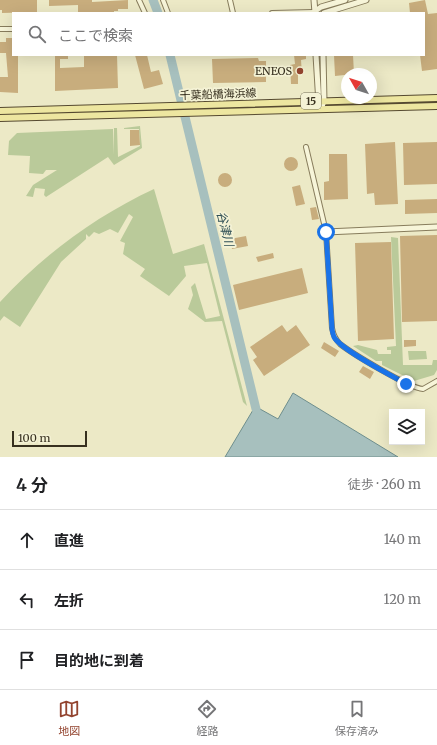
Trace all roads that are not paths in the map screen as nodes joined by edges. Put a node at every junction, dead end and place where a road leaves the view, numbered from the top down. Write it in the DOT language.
graph roads {
  1 [pos="139,0"];
  2 [pos="163,0"];
  3 [pos="230,0"];
  4 [pos="314,0"];
  5 [pos="321,0"];
  6 [pos="345,0"];
  7 [pos="366,0"];
  8 [pos="321,7"];
  9 [pos="145,12"];
  10 [pos="168,12"];
  11 [pos="233,12"];
  12 [pos="317,12"];
  13 [pos="318,12"];
  14 [pos="327,12"];
  15 [pos="0,29"];
  16 [pos="12,29"];
  17 [pos="316,56"];
  18 [pos="323,56"];
  19 [pos="437,98"];
  20 [pos="321,101"];
  21 [pos="437,106"];
  22 [pos="321,109"];
  23 [pos="0,110"];
  24 [pos="0,118"];
  25 [pos="306,148"];
  26 [pos="437,227"];
  27 [pos="326,232"];
  28 [pos="437,381"];
  1 -- 9 [label="street"];
  2 -- 10 [label="street"];
  3 -- 11 [label="street"];
  4 -- 12 [label="street"];
  5 -- 8 [label="street"];
  6 -- 8 [label="street"];
  7 -- 14 [label="street"];
  8 -- 13 [label="street"];
  15 -- 16 [label="street"];
  17 -- 20 [label="street"];
  18 -- 20 [label="street"];
  19 -- 20 [label="main road, 千葉船橋海浜線 / 15"];
  20 -- 22 [label="street"];
  20 -- 23 [label="main road, 千葉船橋海浜線 / 15"];
  21 -- 22 [label="main road, 千葉船橋海浜線 / 15"];
  22 -- 24 [label="main road, 千葉船橋海浜線 / 15"];
  25 -- 27 [label="street"];
  26 -- 27 [label="street"];
  27 -- 28 [label="street"];
}
